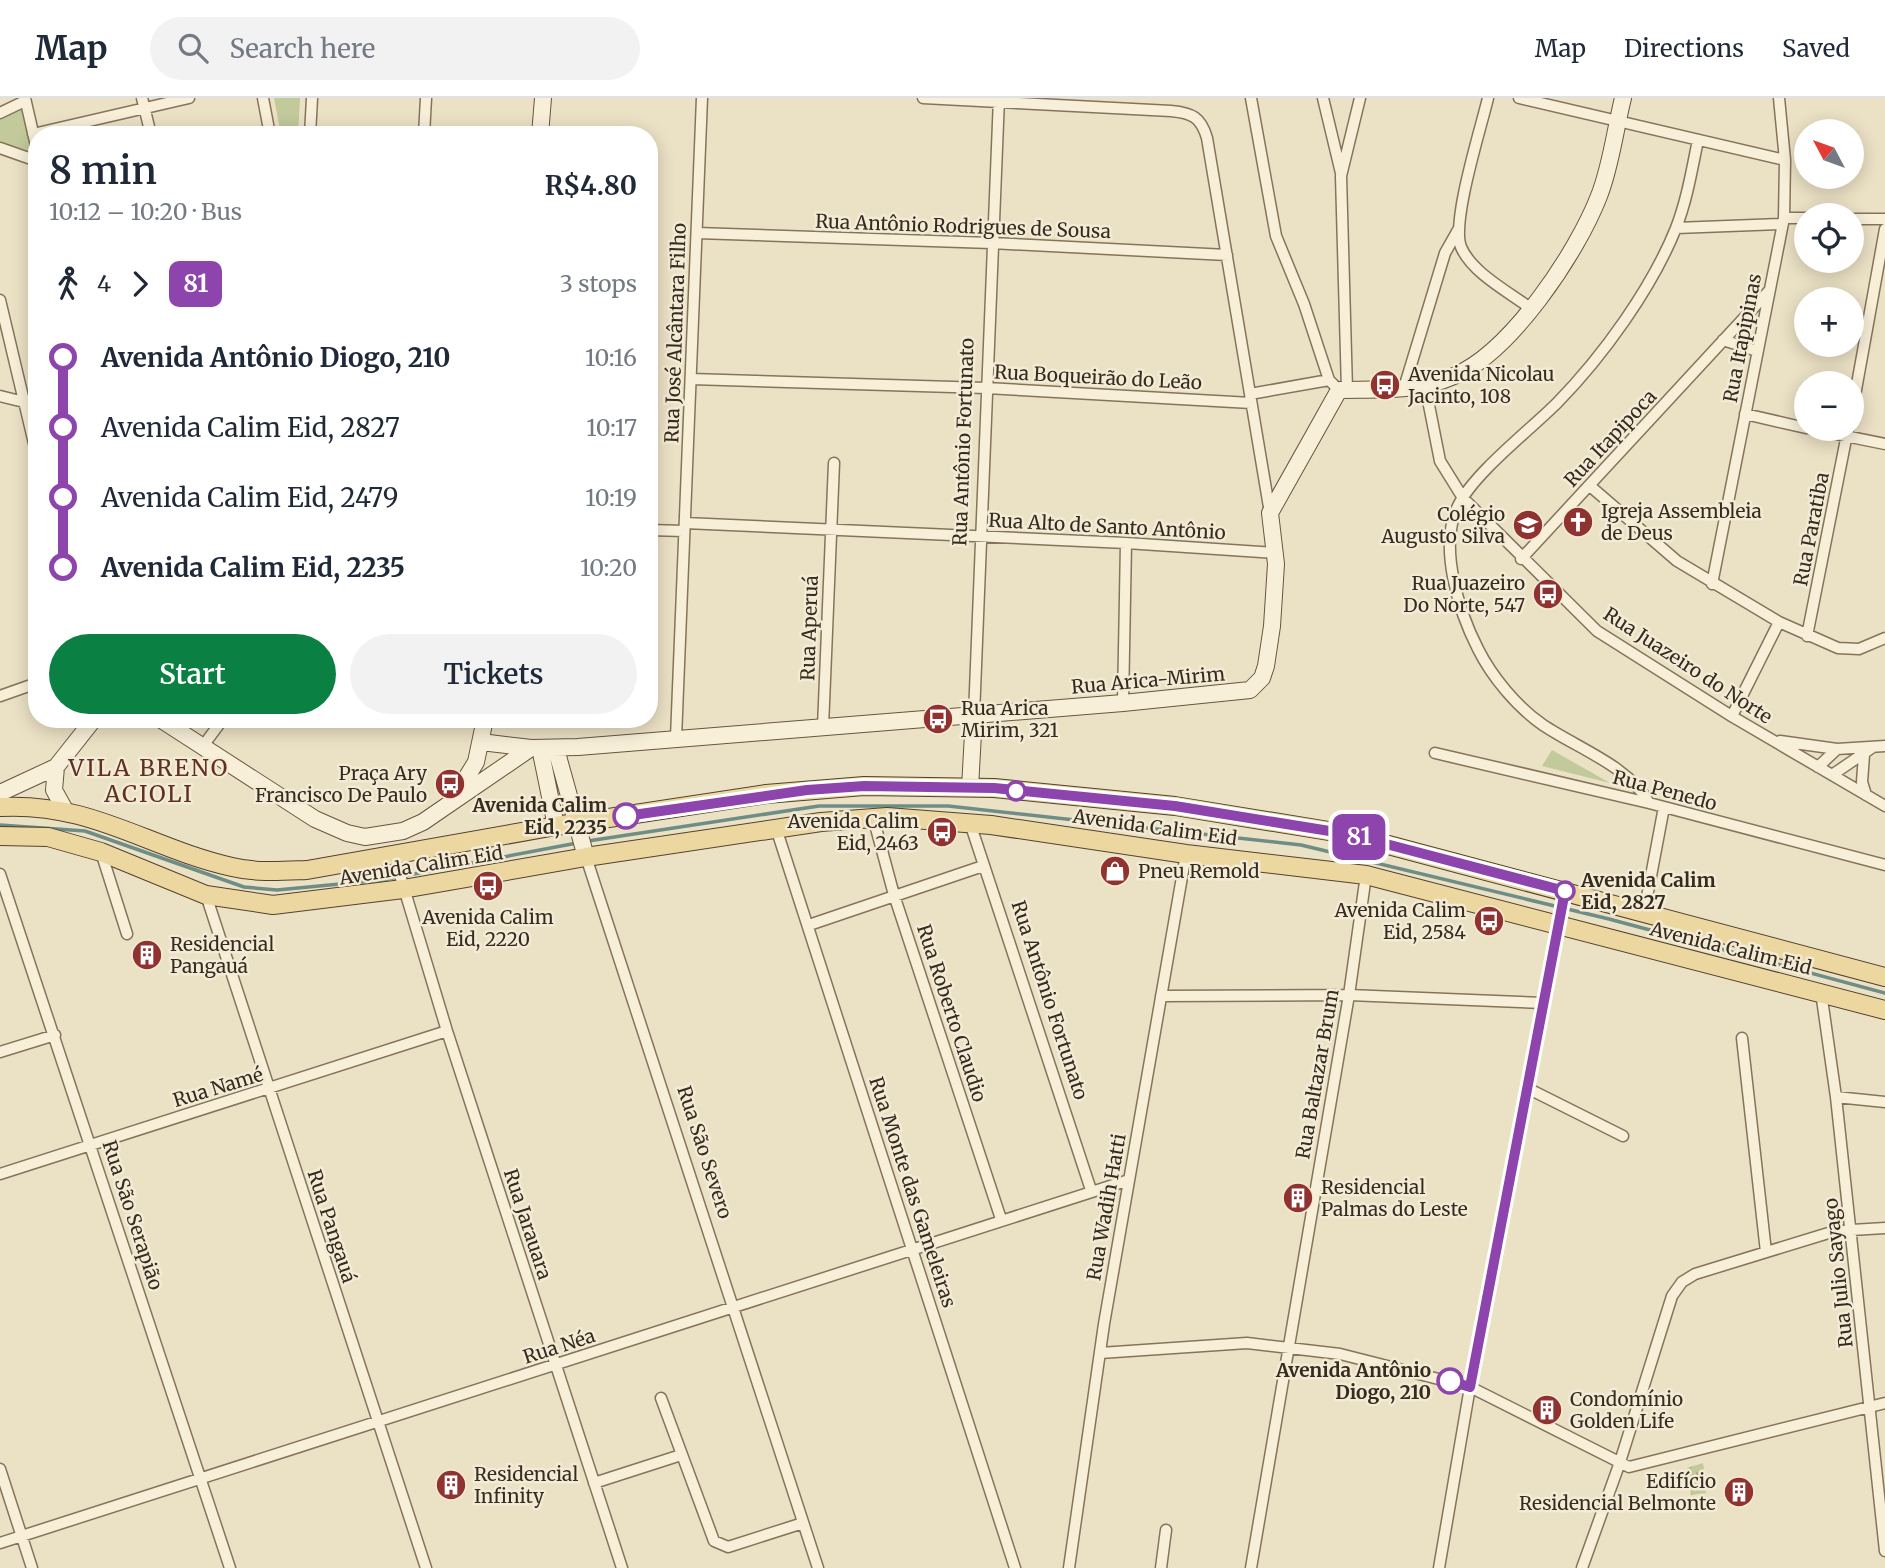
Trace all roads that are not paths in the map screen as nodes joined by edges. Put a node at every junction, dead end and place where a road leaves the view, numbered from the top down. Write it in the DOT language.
graph roads {
  1 [pos="189,98"];
  2 [pos="263,98"];
  3 [pos="312,98"];
  4 [pos="426,98"];
  5 [pos="543,98"];
  6 [pos="702,98"];
  7 [pos="923,98"];
  8 [pos="1251,98"];
  9 [pos="1323,98"];
  10 [pos="1360,98"];
  11 [pos="1488,98"];
  12 [pos="1519,98"];
  13 [pos="1623,98"];
  14 [pos="1779,98"];
  15 [pos="25,99"];
  16 [pos="999,100"];
  17 [pos="144,103"];
  18 [pos="1116,103"];
  19 [pos="0,114"];
  20 [pos="1617,121"];
  21 [pos="31,126"];
  22 [pos="62,126"];
  23 [pos="149,126"];
  24 [pos="268,126"];
  25 [pos="310,126"];
  26 [pos="424,126"];
  27 [pos="541,126"];
  28 [pos="1698,140"];
  29 [pos="0,148"];
  30 [pos="28,158"];
  31 [pos="1785,160"];
  32 [pos="1341,176"];
  33 [pos="1864,219"];
  34 [pos="1885,219"];
  35 [pos="1794,220"];
  36 [pos="1784,221"];
  37 [pos="1676,228"];
  38 [pos="1885,229"];
  39 [pos="1458,230"];
  40 [pos="697,233"];
  41 [pos="991,243"];
  42 [pos="1227,255"];
  43 [pos="1770,291"];
  44 [pos="0,300"];
  45 [pos="1530,308"];
  46 [pos="1723,340"];
  47 [pos="1757,351"];
  48 [pos="1859,371"];
  49 [pos="691,379"];
  50 [pos="1425,385"];
  51 [pos="1338,387"];
  52 [pos="986,388"];
  53 [pos="1404,388"];
  54 [pos="0,396"];
  55 [pos="1251,398"];
  56 [pos="28,401"];
  57 [pos="24,402"];
  58 [pos="1745,414"];
  59 [pos="28,419"];
  60 [pos="1794,425"];
  61 [pos="1864,438"];
  62 [pos="1845,441"];
  63 [pos="1885,444"];
  64 [pos="834,463"];
  65 [pos="1590,486"];
  66 [pos="1463,498"];
  67 [pos="1270,513"];
  68 [pos="685,527"];
  69 [pos="658,529"];
  70 [pos="831,530"];
  71 [pos="981,536"];
  72 [pos="1126,543"];
  73 [pos="1275,554"];
  74 [pos="1521,559"];
  75 [pos="1712,584"];
  76 [pos="1779,622"];
  77 [pos="1807,636"];
  78 [pos="1885,638"];
  79 [pos="28,686"];
  80 [pos="0,696"];
  81 [pos="1123,703"];
  82 [pos="974,715"];
  83 [pos="1732,716"];
  84 [pos="823,727"];
  85 [pos="82,728"];
  86 [pos="87,728"];
  87 [pos="174,728"];
  88 [pos="216,728"];
  89 [pos="482,728"];
  90 [pos="79,738"];
  91 [pos="676,738"];
  92 [pos="1771,740"];
  93 [pos="481,742"];
  94 [pos="203,746"];
  95 [pos="542,748"];
  96 [pos="1837,749"];
  97 [pos="1874,749"];
  98 [pos="1435,753"];
  99 [pos="56,767"];
  100 [pos="1818,767"];
  101 [pos="1832,775"];
  102 [pos="25,783"];
  103 [pos="0,786"];
  104 [pos="970,788"];
  105 [pos="0,793"];
  106 [pos="1866,795"];
  107 [pos="1649,803"];
  108 [pos="1885,806"];
  109 [pos="0,807"];
  110 [pos="1664,807"];
  111 [pos="444,808"];
  112 [pos="65,810"];
  113 [pos="873,817"];
  114 [pos="970,823"];
  115 [pos="556,826"];
  116 [pos="776,828"];
  117 [pos="0,836"];
  118 [pos="582,841"];
  119 [pos="101,852"];
  120 [pos="1186,854"];
  121 [pos="394,855"];
  122 [pos="1885,865"];
  123 [pos="983,866"];
  124 [pos="0,874"];
  125 [pos="1366,875"];
  126 [pos="403,889"];
  127 [pos="206,895"];
  128 [pos="894,895"];
  129 [pos="1564,895"];
  130 [pos="5,907"];
  131 [pos="1644,913"];
  132 [pos="1560,919"];
  133 [pos="808,925"];
  134 [pos="127,934"];
  135 [pos="1885,977"];
  136 [pos="1821,992"];
  137 [pos="1349,995"];
  138 [pos="1161,996"];
  139 [pos="1543,1003"];
  140 [pos="1885,1010"];
  141 [pos="447,1031"];
  142 [pos="55,1035"];
  143 [pos="1742,1038"];
  144 [pos="0,1052"];
  145 [pos="1527,1088"];
  146 [pos="270,1089"];
  147 [pos="1836,1097"];
  148 [pos="1885,1102"];
  149 [pos="1623,1136"];
  150 [pos="91,1145"];
  151 [pos="0,1174"];
  152 [pos="1129,1180"];
  153 [pos="1091,1190"];
  154 [pos="1001,1219"];
  155 [pos="1851,1228"];
  156 [pos="1885,1228"];
  157 [pos="912,1248"];
  158 [pos="1766,1252"];
  159 [pos="733,1307"];
  160 [pos="1288,1346"];
  161 [pos="1100,1353"];
  162 [pos="555,1366"];
  163 [pos="1470,1387"];
  164 [pos="661,1398"];
  165 [pos="1885,1403"];
  166 [pos="1870,1406"];
  167 [pos="379,1421"];
  168 [pos="681,1455"];
  169 [pos="1619,1465"];
  170 [pos="0,1469"];
  171 [pos="200,1477"];
  172 [pos="594,1483"];
  173 [pos="803,1523"];
  174 [pos="1166,1530"];
  175 [pos="22,1535"];
  176 [pos="0,1543"];
  177 [pos="1885,1551"];
  178 [pos="32,1568"];
  179 [pos="230,1568"];
  180 [pos="426,1568"];
  181 [pos="622,1568"];
  182 [pos="818,1568"];
  183 [pos="1015,1568"];
  184 [pos="1069,1568"];
  185 [pos="1161,1568"];
  186 [pos="1251,1568"];
  187 [pos="1439,1568"];
  188 [pos="1582,1568"];
  1 -- 17 [label="street"];
  2 -- 24 [label="street"];
  3 -- 25 [label="street"];
  4 -- 26 [label="street"];
  5 -- 27 [label="street"];
  6 -- 40 [label="street, Rua José Alcântara Filho"];
  7 -- 16 [label="street, Rua Arica-Mirim"];
  8 -- 51 [label="street"];
  9 -- 32 [label="street"];
  10 -- 32 [label="street"];
  11 -- 39 [label="street"];
  12 -- 20 [label="street"];
  13 -- 20 [label="street"];
  14 -- 31 [label="street, Rua Itapipinas"];
  15 -- 19 [label="street"];
  15 -- 21 [label="street"];
  16 -- 18 [label="street, Rua Arica-Mirim"];
  16 -- 41 [label="street, Rua Antônio Fortunato"];
  17 -- 22 [label="street"];
  17 -- 23 [label="street"];
  18 -- 42 [label="street, Rua Arica-Mirim"];
  20 -- 28 [label="street"];
  20 -- 45 [label="street"];
  28 -- 31 [label="street"];
  28 -- 37 [label="street"];
  29 -- 30 [label="street"];
  31 -- 36 [label="street, Rua Itapipinas"];
  32 -- 51 [label="street"];
  33 -- 34 [label="street"];
  35 -- 36 [label="street"];
  36 -- 37 [label="street"];
  36 -- 43 [label="street, Rua Itapipinas"];
  37 -- 66 [label="street"];
  38 -- 48 [label="street"];
  39 -- 45 [label="street"];
  39 -- 53 [label="street"];
  40 -- 41 [label="street, Rua Antônio Rodrigues de Sousa"];
  40 -- 49 [label="street, Rua José Alcântara Filho"];
  41 -- 42 [label="street, Rua Antônio Rodrigues de Sousa"];
  41 -- 52 [label="street, Rua Antônio Fortunato"];
  42 -- 55 [label="street, Rua Arica-Mirim"];
  43 -- 46 [label="street, Rua Itapipoca"];
  43 -- 47 [label="street, Rua Itapipinas"];
  44 -- 57 [label="street"];
  45 -- 50 [label="street"];
  46 -- 47 [label="street"];
  46 -- 65 [label="street, Rua Itapipoca"];
  47 -- 58 [label="street, Rua Itapipinas"];
  49 -- 52 [label="street, Rua Boqueirão do Leão"];
  49 -- 68 [label="street, Rua José Alcântara Filho"];
  50 -- 53 [label="street"];
  50 -- 66 [label="street, Rua Juazeiro do Norte"];
  51 -- 53 [label="street"];
  51 -- 55 [label="street, Rua Boqueirão do Leão"];
  51 -- 67 [label="street"];
  52 -- 55 [label="street, Rua Boqueirão do Leão"];
  52 -- 71 [label="street, Rua Antônio Fortunato"];
  54 -- 57 [label="street"];
  55 -- 67 [label="street, Rua Arica-Mirim"];
  56 -- 57 [label="street"];
  57 -- 59 [label="street"];
  58 -- 60 [label="street"];
  58 -- 75 [label="street, Rua Itapipinas"];
  61 -- 63 [label="street"];
  62 -- 77 [label="street, Rua Paratiba"];
  64 -- 70 [label="street, Rua Aperuá"];
  65 -- 74 [label="street, Rua Itapipoca"];
  65 -- 75 [label="street"];
  66 -- 74 [label="street, Rua Juazeiro do Norte"];
  66 -- 107 [label="street"];
  67 -- 73 [label="street, Rua Arica-Mirim"];
  68 -- 69 [label="street, Rua Alto de Santo Antônio"];
  68 -- 70 [label="street, Rua Alto de Santo Antônio"];
  68 -- 91 [label="street, Rua José Alcântara Filho"];
  70 -- 71 [label="street, Rua Alto de Santo Antônio"];
  70 -- 84 [label="street, Rua Aperuá"];
  71 -- 72 [label="street, Rua Alto de Santo Antônio"];
  71 -- 82 [label="street, Rua Antônio Fortunato"];
  72 -- 73 [label="street, Rua Alto de Santo Antônio"];
  72 -- 81 [label="street"];
  73 -- 81 [label="street, Rua Arica-Mirim"];
  74 -- 83 [label="street, Rua Juazeiro do Norte"];
  75 -- 76 [label="street"];
  76 -- 77 [label="street"];
  76 -- 83 [label="street"];
  77 -- 78 [label="street"];
  79 -- 80 [label="street"];
  81 -- 82 [label="street, Rua Arica-Mirim"];
  82 -- 84 [label="street, Rua Arica-Mirim"];
  82 -- 104 [label="street, Rua Antônio Fortunato"];
  83 -- 92 [label="street, Rua Juazeiro do Norte"];
  84 -- 91 [label="street, Rua Arica-Mirim"];
  85 -- 90 [label="street"];
  86 -- 90 [label="street"];
  87 -- 94 [label="street"];
  88 -- 94 [label="street"];
  89 -- 93 [label="street"];
  90 -- 99 [label="street"];
  91 -- 95 [label="street, Rua Arica-Mirim"];
  92 -- 96 [label="street"];
  92 -- 100 [label="street, Rua Juazeiro do Norte"];
  93 -- 95 [label="street, Rua Arica-Mirim"];
  93 -- 111 [label="street"];
  94 -- 111 [label="street"];
  95 -- 111 [label="street"];
  95 -- 115 [label="street"];
  95 -- 118 [label="street, Rua São Severo"];
  96 -- 97 [label="street"];
  96 -- 100 [label="street"];
  97 -- 101 [label="street"];
  97 -- 106 [label="street"];
  98 -- 107 [label="street, Rua Penedo"];
  99 -- 102 [label="street"];
  99 -- 112 [label="street"];
  100 -- 101 [label="street, Rua Juazeiro do Norte"];
  101 -- 106 [label="street, Rua Juazeiro do Norte"];
  102 -- 103 [label="street"];
  102 -- 105 [label="street"];
  104 -- 118 [label="main road, Avenida Calim Eid"];
  104 -- 129 [label="main road, Avenida Calim Eid"];
  106 -- 108 [label="street, Rua Juazeiro do Norte"];
  107 -- 110 [label="street, Rua Penedo"];
  109 -- 112 [label="main road, Avenida Calim Eid"];
  110 -- 122 [label="street, Rua Penedo"];
  110 -- 131 [label="street"];
  112 -- 121 [label="main road, Avenida Calim Eid"];
  113 -- 114 [label="main road, Avenida Calim Eid"];
  113 -- 116 [label="main road, Avenida Calim Eid"];
  113 -- 128 [label="street, Rua Roberto Claudio"];
  114 -- 120 [label="main road, Avenida Calim Eid"];
  114 -- 123 [label="street, Rua Antônio Fortunato"];
  115 -- 118 [label="main road, Avenida Calim Eid"];
  115 -- 121 [label="main road, Avenida Calim Eid"];
  116 -- 118 [label="main road, Avenida Calim Eid"];
  116 -- 133 [label="street, Rua Monte das Gameleiras"];
  117 -- 119 [label="main road, Avenida Calim Eid"];
  118 -- 126 [label="main road, Avenida Calim Eid"];
  118 -- 159 [label="street, Rua São Severo"];
  119 -- 127 [label="main road, Avenida Calim Eid"];
  119 -- 134 [label="street"];
  120 -- 125 [label="main road, Avenida Calim Eid"];
  120 -- 138 [label="street, Rua Wadih Hatti"];
  121 -- 126 [label="street, Rua Jarauara"];
  123 -- 128 [label="street"];
  123 -- 153 [label="street, Rua Antônio Fortunato"];
  124 -- 130 [label="street, Rua São Serapião"];
  125 -- 132 [label="main road, Avenida Calim Eid"];
  125 -- 137 [label="street, Rua Baltazar Brum"];
  126 -- 127 [label="main road, Avenida Calim Eid"];
  126 -- 141 [label="street, Rua Jarauara"];
  127 -- 146 [label="street, Rua Pangauá"];
  128 -- 133 [label="street"];
  128 -- 154 [label="street, Rua Roberto Claudio"];
  129 -- 131 [label="main road, Avenida Calim Eid"];
  129 -- 132 [label="street"];
  130 -- 142 [label="street, Rua São Serapião"];
  131 -- 135 [label="main road, Avenida Calim Eid"];
  132 -- 136 [label="main road, Avenida Calim Eid"];
  132 -- 139 [label="street"];
  133 -- 157 [label="street, Rua Monte das Gameleiras"];
  136 -- 140 [label="main road, Avenida Calim Eid"];
  136 -- 147 [label="street, Rua Julio Sayago"];
  137 -- 138 [label="street"];
  137 -- 139 [label="street"];
  137 -- 160 [label="street, Rua Baltazar Brum"];
  138 -- 152 [label="street, Rua Wadih Hatti"];
  139 -- 145 [label="street"];
  141 -- 146 [label="street, Rua Namé"];
  141 -- 162 [label="street, Rua Jarauara"];
  142 -- 144 [label="street"];
  142 -- 150 [label="street, Rua São Serapião"];
  143 -- 158 [label="street"];
  145 -- 149 [label="street"];
  145 -- 163 [label="street"];
  146 -- 150 [label="street, Rua Namé"];
  146 -- 167 [label="street, Rua Pangauá"];
  147 -- 148 [label="street"];
  147 -- 155 [label="street, Rua Julio Sayago"];
  150 -- 151 [label="street, Rua Namé"];
  150 -- 171 [label="street, Rua São Serapião"];
  152 -- 153 [label="street, Rua Néa"];
  152 -- 161 [label="street, Rua Wadih Hatti"];
  153 -- 154 [label="street, Rua Néa"];
  154 -- 157 [label="street, Rua Néa"];
  155 -- 156 [label="street"];
  155 -- 158 [label="street"];
  155 -- 166 [label="street, Rua Julio Sayago"];
  157 -- 159 [label="street, Rua Néa"];
  157 -- 183 [label="street, Rua Monte das Gameleiras"];
  158 -- 169 [label="street"];
  159 -- 162 [label="street, Rua Néa"];
  159 -- 173 [label="street, Rua São Severo"];
  160 -- 161 [label="street"];
  160 -- 163 [label="street"];
  160 -- 186 [label="street, Rua Baltazar Brum"];
  161 -- 184 [label="street, Rua Wadih Hatti"];
  162 -- 167 [label="street, Rua Néa"];
  162 -- 172 [label="street, Rua Jarauara"];
  163 -- 169 [label="street"];
  163 -- 187 [label="street"];
  164 -- 168 [label="street"];
  165 -- 166 [label="street"];
  166 -- 169 [label="street"];
  166 -- 177 [label="street, Rua Julio Sayago"];
  167 -- 171 [label="street, Rua Néa"];
  167 -- 180 [label="street, Rua Pangauá"];
  168 -- 172 [label="street"];
  168 -- 173 [label="street"];
  169 -- 188 [label="street"];
  170 -- 175 [label="street"];
  171 -- 175 [label="street, Rua Néa"];
  171 -- 179 [label="street, Rua São Serapião"];
  172 -- 181 [label="street, Rua Jarauara"];
  173 -- 182 [label="street, Rua São Severo"];
  174 -- 185 [label="street"];
  175 -- 176 [label="street, Rua Néa"];
  175 -- 178 [label="street"];
}
